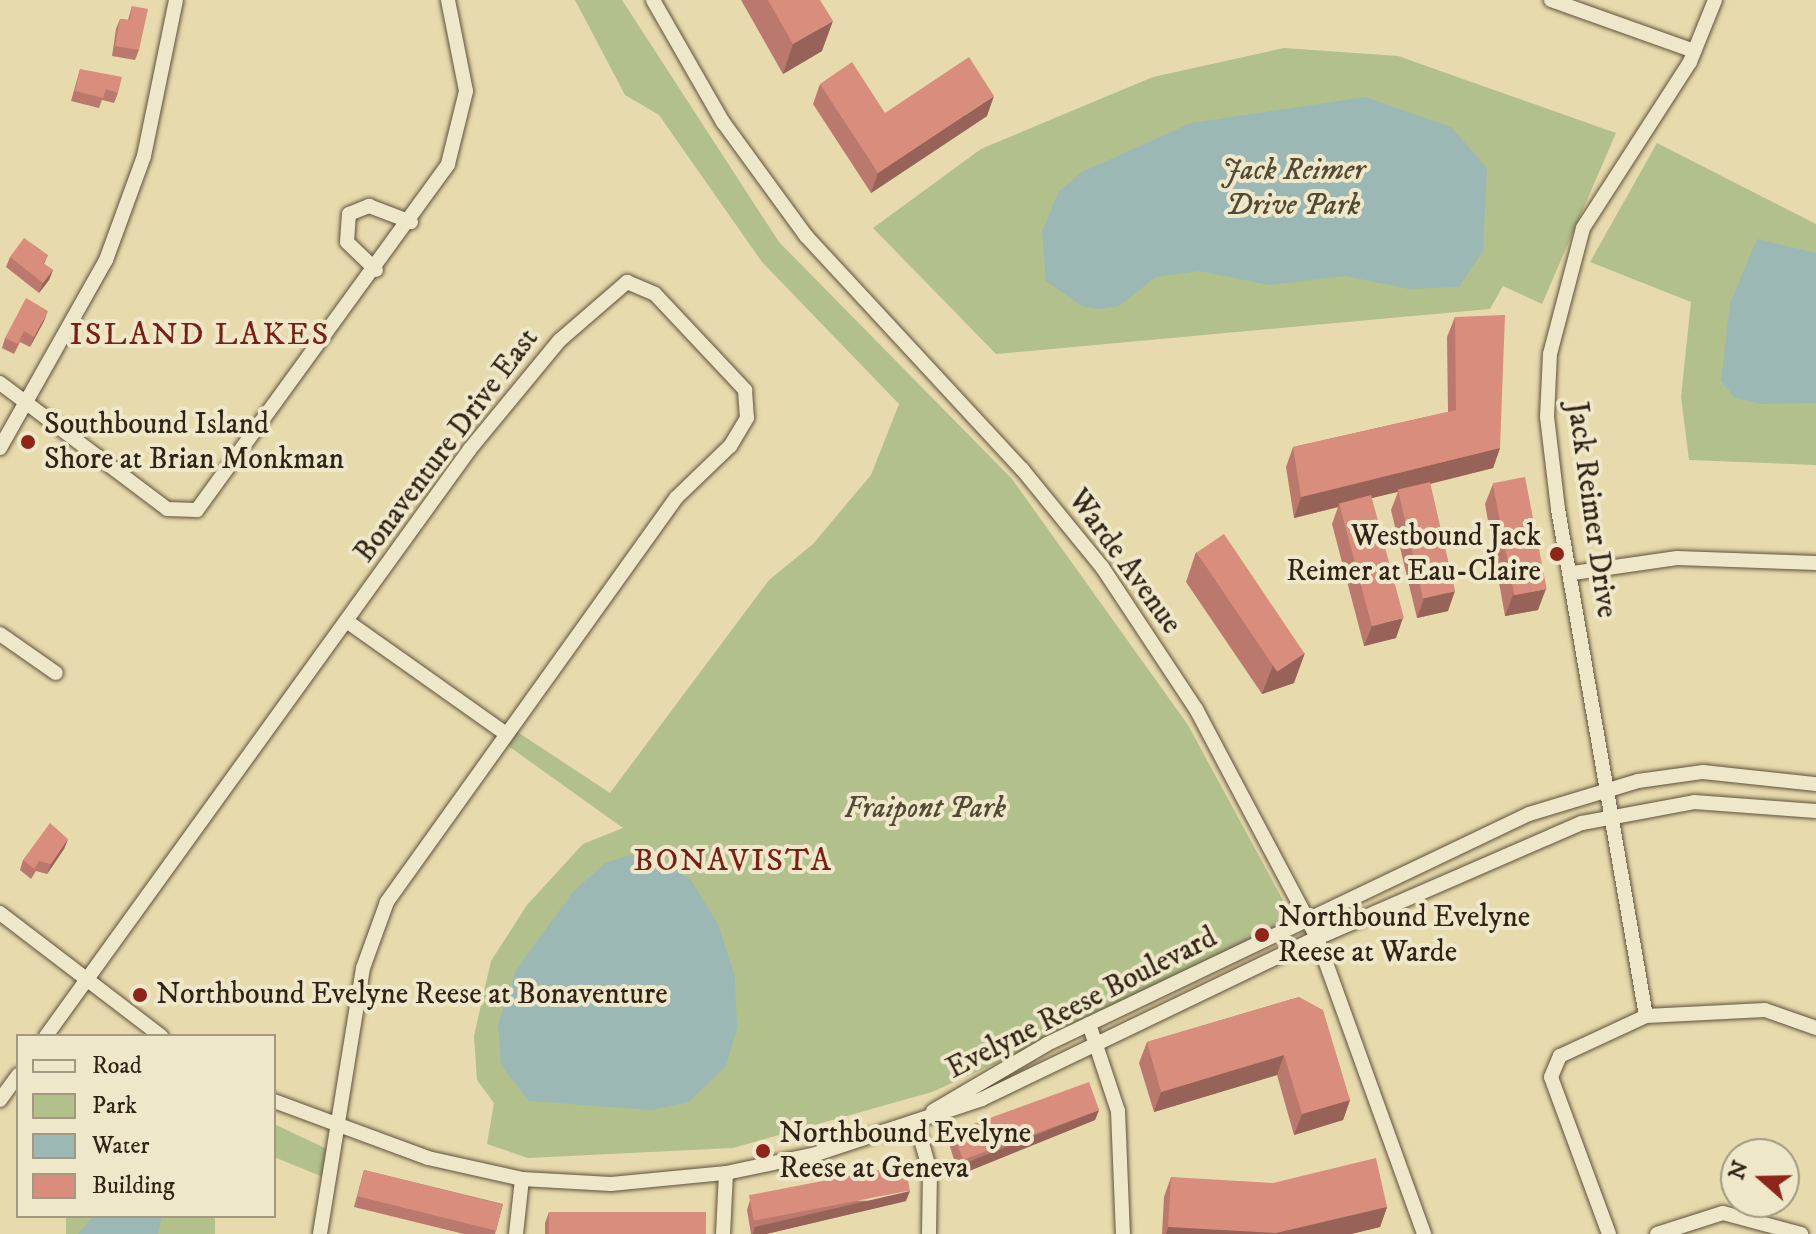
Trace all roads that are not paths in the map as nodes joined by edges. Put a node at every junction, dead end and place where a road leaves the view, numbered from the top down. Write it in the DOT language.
graph roads {
  1 [pos="176,0"];
  2 [pos="448,0"];
  3 [pos="653,0"];
  4 [pos="1551,0"];
  5 [pos="1715,0"];
  6 [pos="1694,51"];
  7 [pos="411,222"];
  8 [pos="376,270"];
  9 [pos="0,383"];
  10 [pos="30,405"];
  11 [pos="0,448"];
  12 [pos="1816,563"];
  13 [pos="1573,573"];
  14 [pos="348,622"];
  15 [pos="0,634"];
  16 [pos="56,673"];
  17 [pos="505,733"];
  18 [pos="1816,784"];
  19 [pos="1605,791"];
  20 [pos="1816,811"];
  21 [pos="1609,816"];
  22 [pos="0,913"];
  23 [pos="1308,921"];
  24 [pos="1317,938"];
  25 [pos="86,981"];
  26 [pos="1646,1016"];
  27 [pos="1089,1024"];
  28 [pos="1816,1028"];
  29 [pos="47,1034"];
  30 [pos="158,1034"];
  31 [pos="1099,1048"];
  32 [pos="16,1078"];
  33 [pos="0,1100"];
  34 [pos="276,1102"];
  35 [pos="916,1122"];
  36 [pos="337,1128"];
  37 [pos="726,1173"];
  38 [pos="522,1179"];
  39 [pos="320,1234"];
  40 [pos="516,1234"];
  41 [pos="723,1234"];
  42 [pos="929,1234"];
  43 [pos="1123,1234"];
  44 [pos="1424,1234"];
  45 [pos="1609,1234"];
  46 [pos="1657,1234"];
  47 [pos="1801,1234"];
  1 -- 10 [label="street"];
  2 -- 7 [label="street"];
  3 -- 23 [label="street, Warde Avenue"];
  4 -- 6 [label="street"];
  5 -- 6 [label="street, Jack Reimer Drive"];
  6 -- 13 [label="street, Jack Reimer Drive"];
  7 -- 8 [label="street"];
  7 -- 8 [label="street"];
  8 -- 10 [label="street"];
  9 -- 10 [label="street"];
  10 -- 11 [label="street"];
  12 -- 13 [label="street"];
  13 -- 19 [label="street, Jack Reimer Drive"];
  14 -- 17 [label="street"];
  14 -- 17 [label="street, Bonaventure Drive East"];
  14 -- 25 [label="street, Bonaventure Drive East"];
  15 -- 16 [label="street"];
  17 -- 36 [label="street, Bonaventure Drive East"];
  18 -- 19 [label="street, Evelyne Reese Boulevard"];
  19 -- 21 [label="street, Jack Reimer Drive"];
  19 -- 23 [label="street, Evelyne Reese Boulevard"];
  20 -- 21 [label="street, Evelyne Reese Boulevard"];
  21 -- 24 [label="street, Evelyne Reese Boulevard"];
  21 -- 26 [label="street, Jack Reimer Drive"];
  22 -- 25 [label="street"];
  23 -- 24 [label="street, Warde Avenue"];
  23 -- 27 [label="street, Evelyne Reese Boulevard"];
  24 -- 31 [label="street, Evelyne Reese Boulevard"];
  24 -- 44 [label="street, Warde Avenue"];
  25 -- 29 [label="street, Bonaventure Drive East"];
  25 -- 30 [label="street"];
  26 -- 28 [label="street"];
  26 -- 45 [label="street"];
  27 -- 31 [label="street"];
  27 -- 35 [label="street, Evelyne Reese Boulevard"];
  31 -- 35 [label="street, Evelyne Reese Boulevard"];
  31 -- 43 [label="street"];
  32 -- 33 [label="street"];
  34 -- 36 [label="street, Evelyne Reese Boulevard"];
  35 -- 37 [label="street, Evelyne Reese Boulevard"];
  35 -- 42 [label="street"];
  36 -- 38 [label="street, Evelyne Reese Boulevard"];
  36 -- 39 [label="street, Bonaventure Drive East"];
  37 -- 38 [label="street, Evelyne Reese Boulevard"];
  37 -- 41 [label="street"];
  38 -- 40 [label="street"];
  46 -- 47 [label="street"];
}
